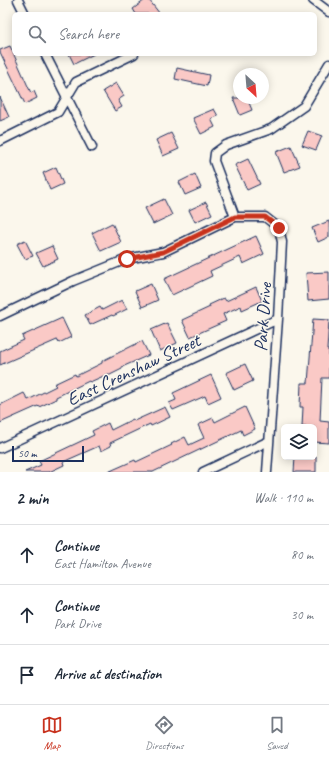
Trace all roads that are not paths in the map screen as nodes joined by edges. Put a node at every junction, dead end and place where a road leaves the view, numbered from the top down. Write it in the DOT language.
graph roads {
  1 [pos="18,0"];
  2 [pos="313,0"];
  3 [pos="24,12"];
  4 [pos="329,12"];
  5 [pos="46,56"];
  6 [pos="130,56"];
  7 [pos="329,64"];
  8 [pos="67,97"];
  9 [pos="0,141"];
  10 [pos="92,147"];
  11 [pos="235,217"];
  12 [pos="0,316"];
  13 [pos="278,319"];
  14 [pos="269,441"];
  15 [pos="0,448"];
  16 [pos="202,472"];
  17 [pos="267,472"];
  1 -- 3 [label="street"];
  2 -- 4 [label="street"];
  5 -- 8 [label="street"];
  6 -- 8 [label="street"];
  7 -- 11 [label="street"];
  8 -- 9 [label="street"];
  8 -- 10 [label="street"];
  11 -- 12 [label="street"];
  11 -- 13 [label="street, Park Drive"];
  13 -- 14 [label="street, Park Drive"];
  13 -- 15 [label="street, East Crenshaw Street"];
  14 -- 16 [label="street"];
  14 -- 17 [label="street, Park Drive"];
}
